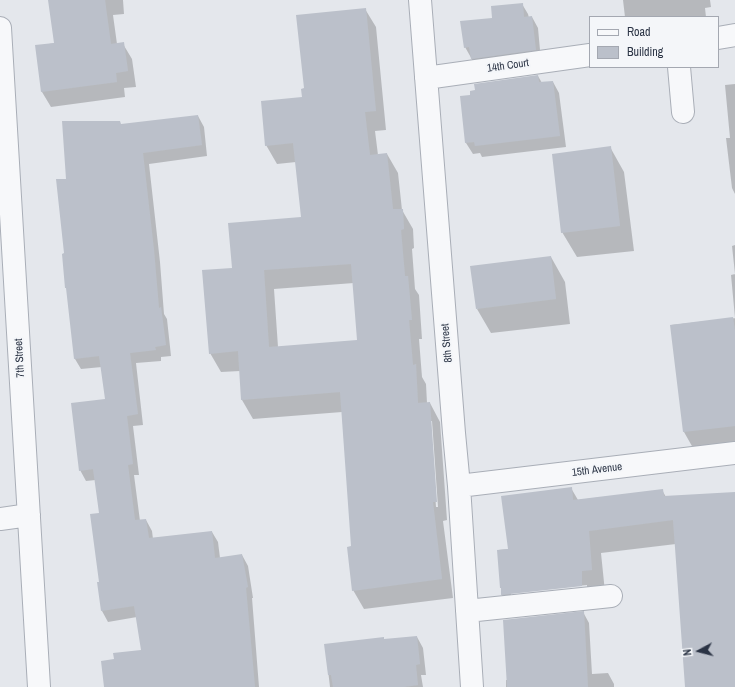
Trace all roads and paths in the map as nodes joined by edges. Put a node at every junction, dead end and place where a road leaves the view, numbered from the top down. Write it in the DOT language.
graph roads {
  1 [pos="420,0"];
  2 [pos="0,28"];
  3 [pos="735,35"];
  4 [pos="719,38"];
  5 [pos="589,55"];
  6 [pos="679,68"];
  7 [pos="426,78"];
  8 [pos="683,112"];
  9 [pos="735,453"];
  10 [pos="459,486"];
  11 [pos="29,515"];
  12 [pos="0,519"];
  13 [pos="611,596"];
  14 [pos="467,611"];
  15 [pos="39,687"];
  16 [pos="472,687"];
  1 -- 7 [label="street, 8th Street"];
  2 -- 11 [label="street, 7th Street"];
  3 -- 4 [label="street"];
  5 -- 7 [label="street, 14th Court"];
  6 -- 8 [label="street"];
  7 -- 10 [label="street, 8th Street"];
  9 -- 10 [label="street, 15th Avenue"];
  10 -- 14 [label="street, 8th Street"];
  11 -- 12 [label="street"];
  11 -- 15 [label="street, 7th Street"];
  13 -- 14 [label="street"];
  14 -- 16 [label="street, 8th Street"];
}
